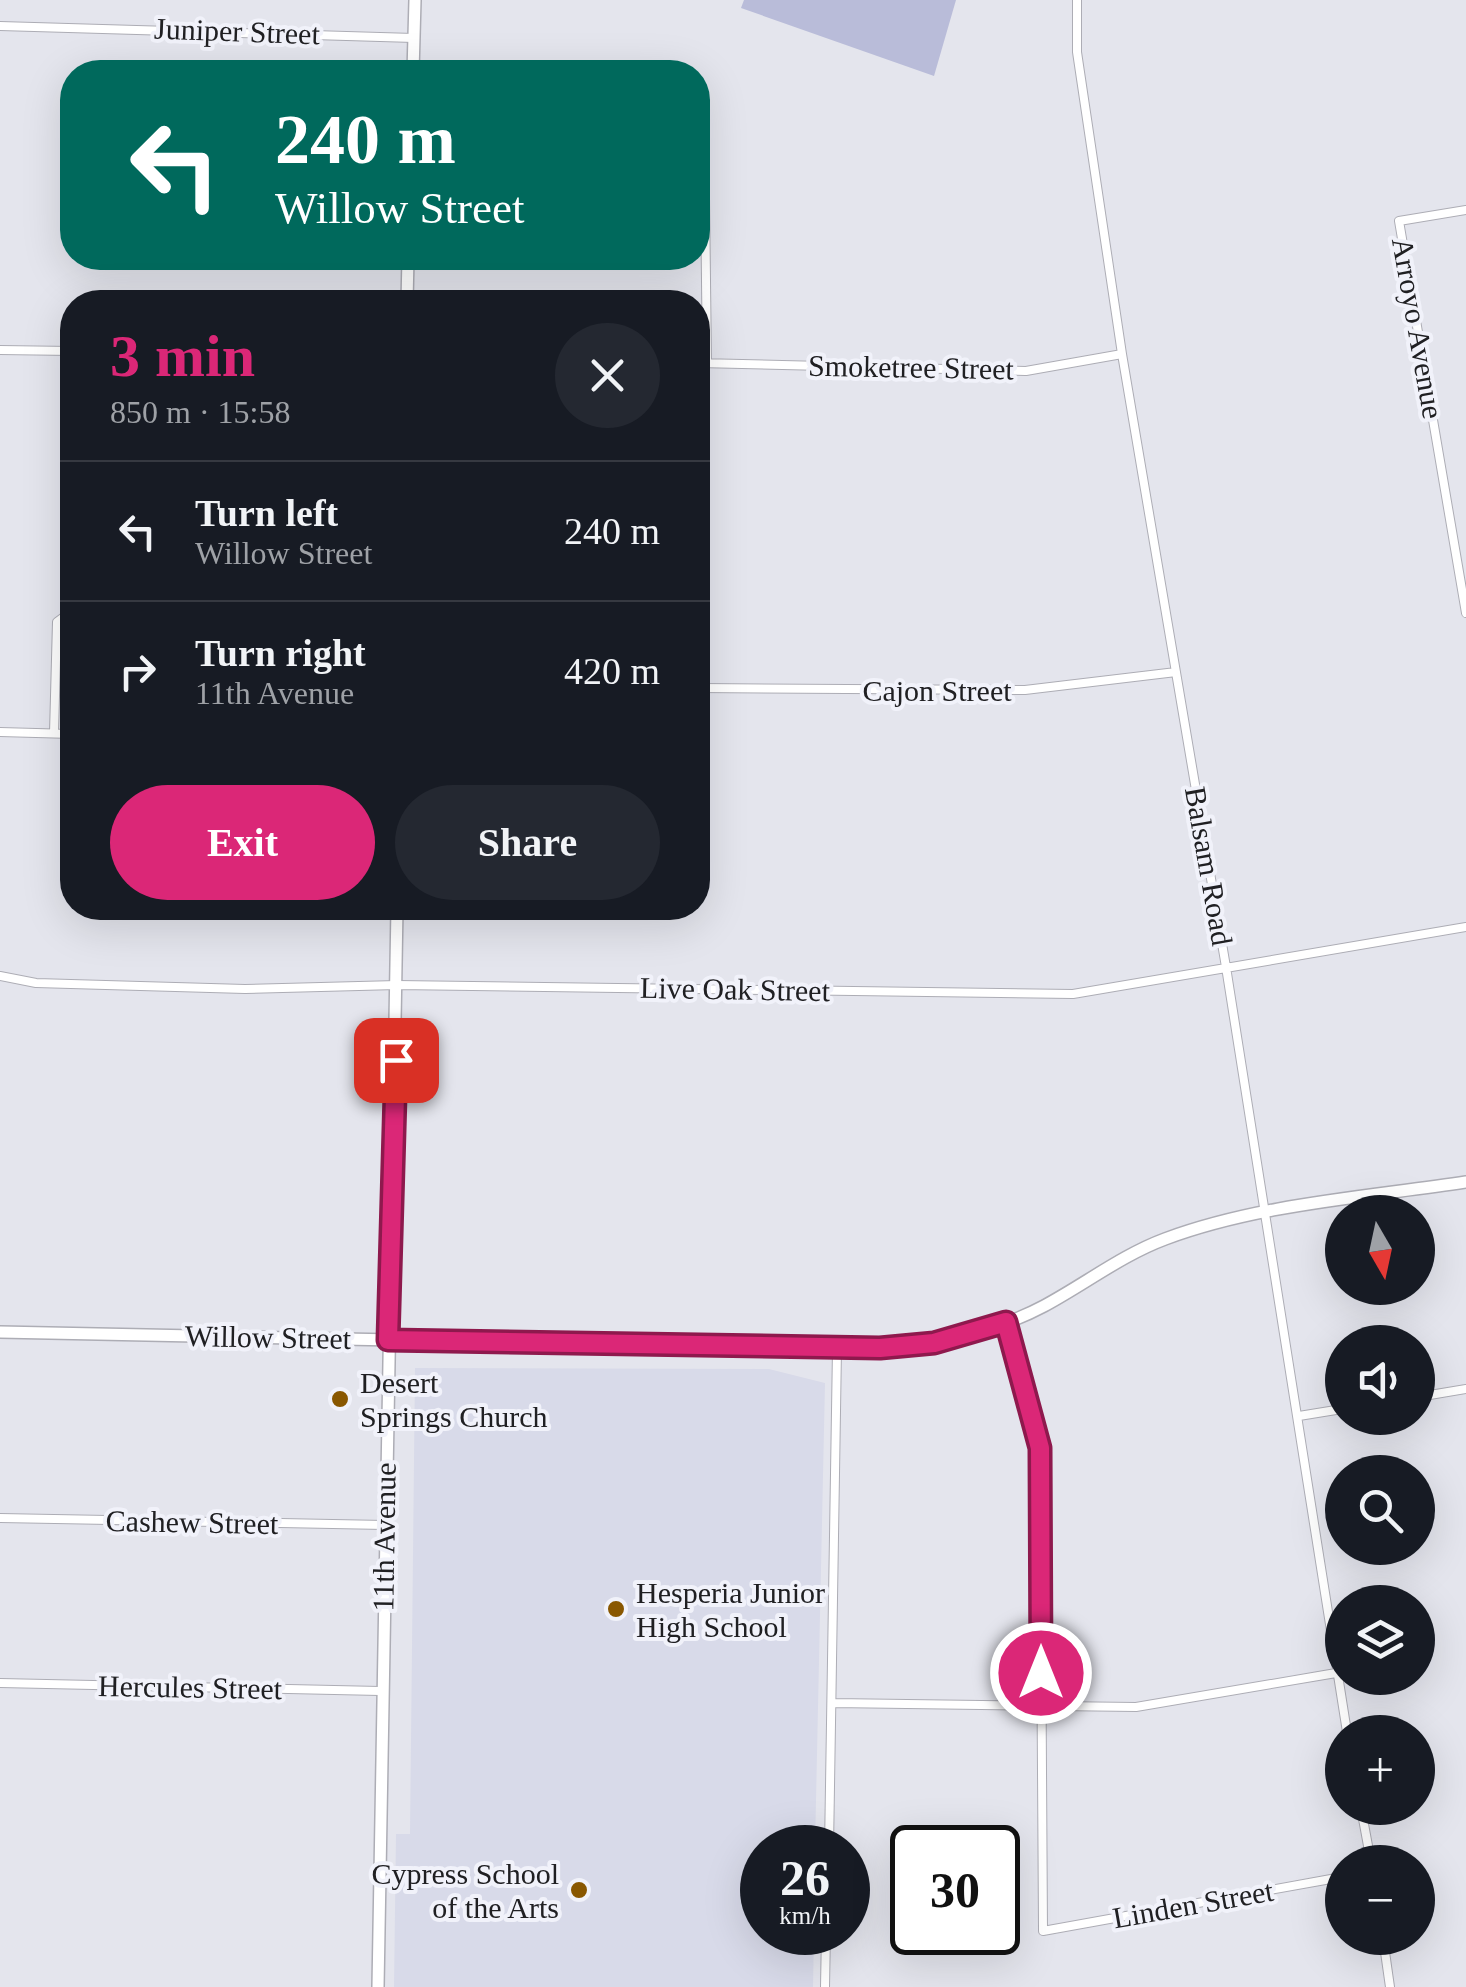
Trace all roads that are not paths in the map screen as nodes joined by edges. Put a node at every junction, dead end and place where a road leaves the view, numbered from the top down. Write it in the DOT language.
graph roads {
  1 [pos="415,0"];
  2 [pos="1077,0"];
  3 [pos="0,26"];
  4 [pos="414,38"];
  5 [pos="414,60"];
  6 [pos="1466,210"];
  7 [pos="0,350"];
  8 [pos="60,351"];
  9 [pos="1122,354"];
  10 [pos="710,363"];
  11 [pos="1466,614"];
  12 [pos="60,619"];
  13 [pos="1176,672"];
  14 [pos="710,688"];
  15 [pos="0,732"];
  16 [pos="54,733"];
  17 [pos="60,733"];
  18 [pos="397,920"];
  19 [pos="1466,927"];
  20 [pos="1226,967"];
  21 [pos="0,976"];
  22 [pos="397,984"];
  23 [pos="1466,1182"];
  24 [pos="1262,1214"];
  25 [pos="1006,1322"];
  26 [pos="0,1332"];
  27 [pos="388,1340"];
  28 [pos="836,1350"];
  29 [pos="1466,1389"];
  30 [pos="1435,1394"];
  31 [pos="1325,1412"];
  32 [pos="1298,1416"];
  33 [pos="0,1518"];
  34 [pos="385,1525"];
  35 [pos="1325,1599"];
  36 [pos="1325,1675"];
  37 [pos="0,1682"];
  38 [pos="380,1692"];
  39 [pos="832,1703"];
  40 [pos="1042,1704"];
  41 [pos="829,1825"];
  42 [pos="1325,1880"];
  43 [pos="826,1955"];
  44 [pos="1385,1955"];
  45 [pos="378,1987"];
  46 [pos="825,1987"];
  47 [pos="1390,1987"];
  1 -- 4 [label="street"];
  2 -- 9 [label="street, Balsam Road"];
  3 -- 4 [label="street, Juniper Street"];
  4 -- 5 [label="street"];
  6 -- 11 [label="street, Arroyo Avenue"];
  7 -- 8 [label="street"];
  9 -- 10 [label="street, Smoketree Street"];
  9 -- 13 [label="street, Balsam Road"];
  12 -- 16 [label="street"];
  13 -- 14 [label="street, Cajon Street"];
  13 -- 20 [label="street, Balsam Road"];
  15 -- 16 [label="street"];
  16 -- 17 [label="street"];
  18 -- 22 [label="street, 11th Avenue"];
  19 -- 20 [label="street, Live Oak Street"];
  20 -- 22 [label="street, Live Oak Street"];
  20 -- 24 [label="street, Balsam Road"];
  21 -- 22 [label="street, Live Oak Street"];
  22 -- 27 [label="street, 11th Avenue"];
  23 -- 24 [label="street, Willow Street"];
  24 -- 25 [label="street, Willow Street"];
  24 -- 32 [label="street, Balsam Road"];
  25 -- 28 [label="street, Willow Street"];
  25 -- 40 [label="street"];
  26 -- 27 [label="street, Willow Street"];
  27 -- 28 [label="street, Willow Street"];
  27 -- 34 [label="street, 11th Avenue"];
  28 -- 39 [label="street"];
  29 -- 30 [label="street"];
  31 -- 32 [label="street"];
  32 -- 35 [label="street, Balsam Road"];
  33 -- 34 [label="street, Cashew Street"];
  34 -- 38 [label="street, 11th Avenue"];
  36 -- 40 [label="street"];
  37 -- 38 [label="street, Hercules Street"];
  38 -- 45 [label="street, 11th Avenue"];
  39 -- 40 [label="street"];
  39 -- 41 [label="street"];
  40 -- 42 [label="street, Linden Street"];
  43 -- 46 [label="street"];
  44 -- 47 [label="street"];
}
